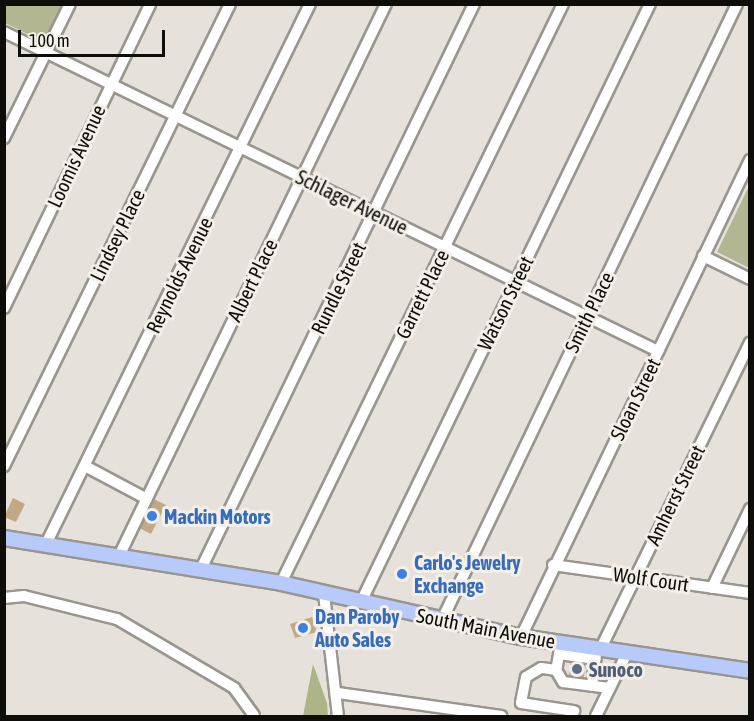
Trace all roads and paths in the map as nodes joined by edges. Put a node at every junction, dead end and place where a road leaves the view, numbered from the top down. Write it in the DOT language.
graph roads {
  1 [pos="69,4"];
  2 [pos="150,4"];
  3 [pos="230,4"];
  4 [pos="310,4"];
  5 [pos="386,4"];
  6 [pos="474,4"];
  7 [pos="563,4"];
  8 [pos="650,4"];
  9 [pos="737,4"];
  10 [pos="4,32"];
  11 [pos="46,52"];
  12 [pos="110,83"];
  13 [pos="175,115"];
  14 [pos="4,138"];
  15 [pos="242,146"];
  16 [pos="750,160"];
  17 [pos="302,178"];
  18 [pos="375,212"];
  19 [pos="445,246"];
  20 [pos="703,256"];
  21 [pos="750,279"];
  22 [pos="515,281"];
  23 [pos="4,308"];
  24 [pos="588,316"];
  25 [pos="750,342"];
  26 [pos="658,351"];
  27 [pos="4,466"];
  28 [pos="85,466"];
  29 [pos="147,499"];
  30 [pos="750,509"];
  31 [pos="4,538"];
  32 [pos="46,544"];
  33 [pos="119,556"];
  34 [pos="553,565"];
  35 [pos="200,571"];
  36 [pos="635,577"];
  37 [pos="281,583"];
  38 [pos="712,588"];
  39 [pos="750,593"];
  40 [pos="324,594"];
  41 [pos="4,598"];
  42 [pos="361,602"];
  43 [pos="442,620"];
  44 [pos="521,637"];
  45 [pos="560,648"];
  46 [pos="598,652"];
  47 [pos="627,653"];
  48 [pos="557,668"];
  49 [pos="570,668"];
  50 [pos="749,669"];
  51 [pos="592,686"];
  52 [pos="609,688"];
  53 [pos="338,693"];
  54 [pos="574,711"];
  55 [pos="254,717"];
  56 [pos="338,717"];
  57 [pos="501,717"];
  58 [pos="596,717"];
  1 -- 11 [label="street"];
  2 -- 12 [label="street, Loomis Avenue"];
  3 -- 13 [label="street, Lindsey Place"];
  4 -- 15 [label="street, Reynolds Avenue"];
  5 -- 17 [label="street, Albert Place"];
  6 -- 18 [label="street, Rundle Street"];
  7 -- 19 [label="street, Garrett Place"];
  8 -- 22 [label="street, Watson Street"];
  9 -- 24 [label="street, Smith Place"];
  10 -- 11 [label="street, Schlager Avenue"];
  11 -- 12 [label="street, Schlager Avenue"];
  11 -- 14 [label="street"];
  12 -- 13 [label="street, Schlager Avenue"];
  12 -- 23 [label="street, Loomis Avenue"];
  13 -- 15 [label="street, Schlager Avenue"];
  13 -- 27 [label="street, Lindsey Place"];
  15 -- 17 [label="street, Schlager Avenue"];
  15 -- 28 [label="street, Reynolds Avenue"];
  16 -- 20 [label="street, Sloan Street"];
  17 -- 18 [label="street, Schlager Avenue"];
  17 -- 29 [label="street, Albert Place"];
  18 -- 19 [label="street, Schlager Avenue"];
  18 -- 35 [label="street, Rundle Street"];
  19 -- 22 [label="street, Schlager Avenue"];
  19 -- 37 [label="street, Garrett Place"];
  20 -- 21 [label="street"];
  20 -- 26 [label="street, Sloan Street"];
  22 -- 24 [label="street, Schlager Avenue"];
  22 -- 42 [label="street, Watson Street"];
  24 -- 26 [label="street, Schlager Avenue"];
  24 -- 43 [label="street, Smith Place"];
  25 -- 36 [label="street, Amherst Street"];
  26 -- 34 [label="street, Sloan Street"];
  28 -- 29 [label="street"];
  28 -- 32 [label="street, Reynolds Avenue"];
  29 -- 33 [label="street, Albert Place"];
  30 -- 38 [label="street"];
  31 -- 32 [label="main road, South Main Avenue"];
  32 -- 33 [label="main road, South Main Avenue"];
  33 -- 35 [label="main road, South Main Avenue"];
  34 -- 36 [label="street, Wolf Court"];
  34 -- 44 [label="street, Sloan Street"];
  35 -- 37 [label="main road, South Main Avenue"];
  36 -- 38 [label="street, Wolf Court"];
  36 -- 46 [label="street, Amherst Street"];
  37 -- 40 [label="main road, South Main Avenue"];
  38 -- 39 [label="street, Wolf Court"];
  40 -- 42 [label="main road, South Main Avenue"];
  40 -- 53 [label="street"];
  41 -- 55 [label="street"];
  42 -- 43 [label="main road, South Main Avenue"];
  43 -- 44 [label="main road, South Main Avenue"];
  44 -- 45 [label="main road, South Main Avenue"];
  45 -- 46 [label="main road, South Main Avenue"];
  45 -- 48 [label="street"];
  46 -- 47 [label="main road, South Main Avenue"];
  46 -- 51 [label="street, Amherst Street"];
  47 -- 50 [label="main road, South Main Avenue"];
  47 -- 52 [label="street"];
  48 -- 49 [label="street"];
  48 -- 51 [label="street"];
  48 -- 54 [label="street"];
  51 -- 52 [label="street"];
  52 -- 58 [label="street"];
  53 -- 56 [label="street"];
  53 -- 57 [label="street"];
}
